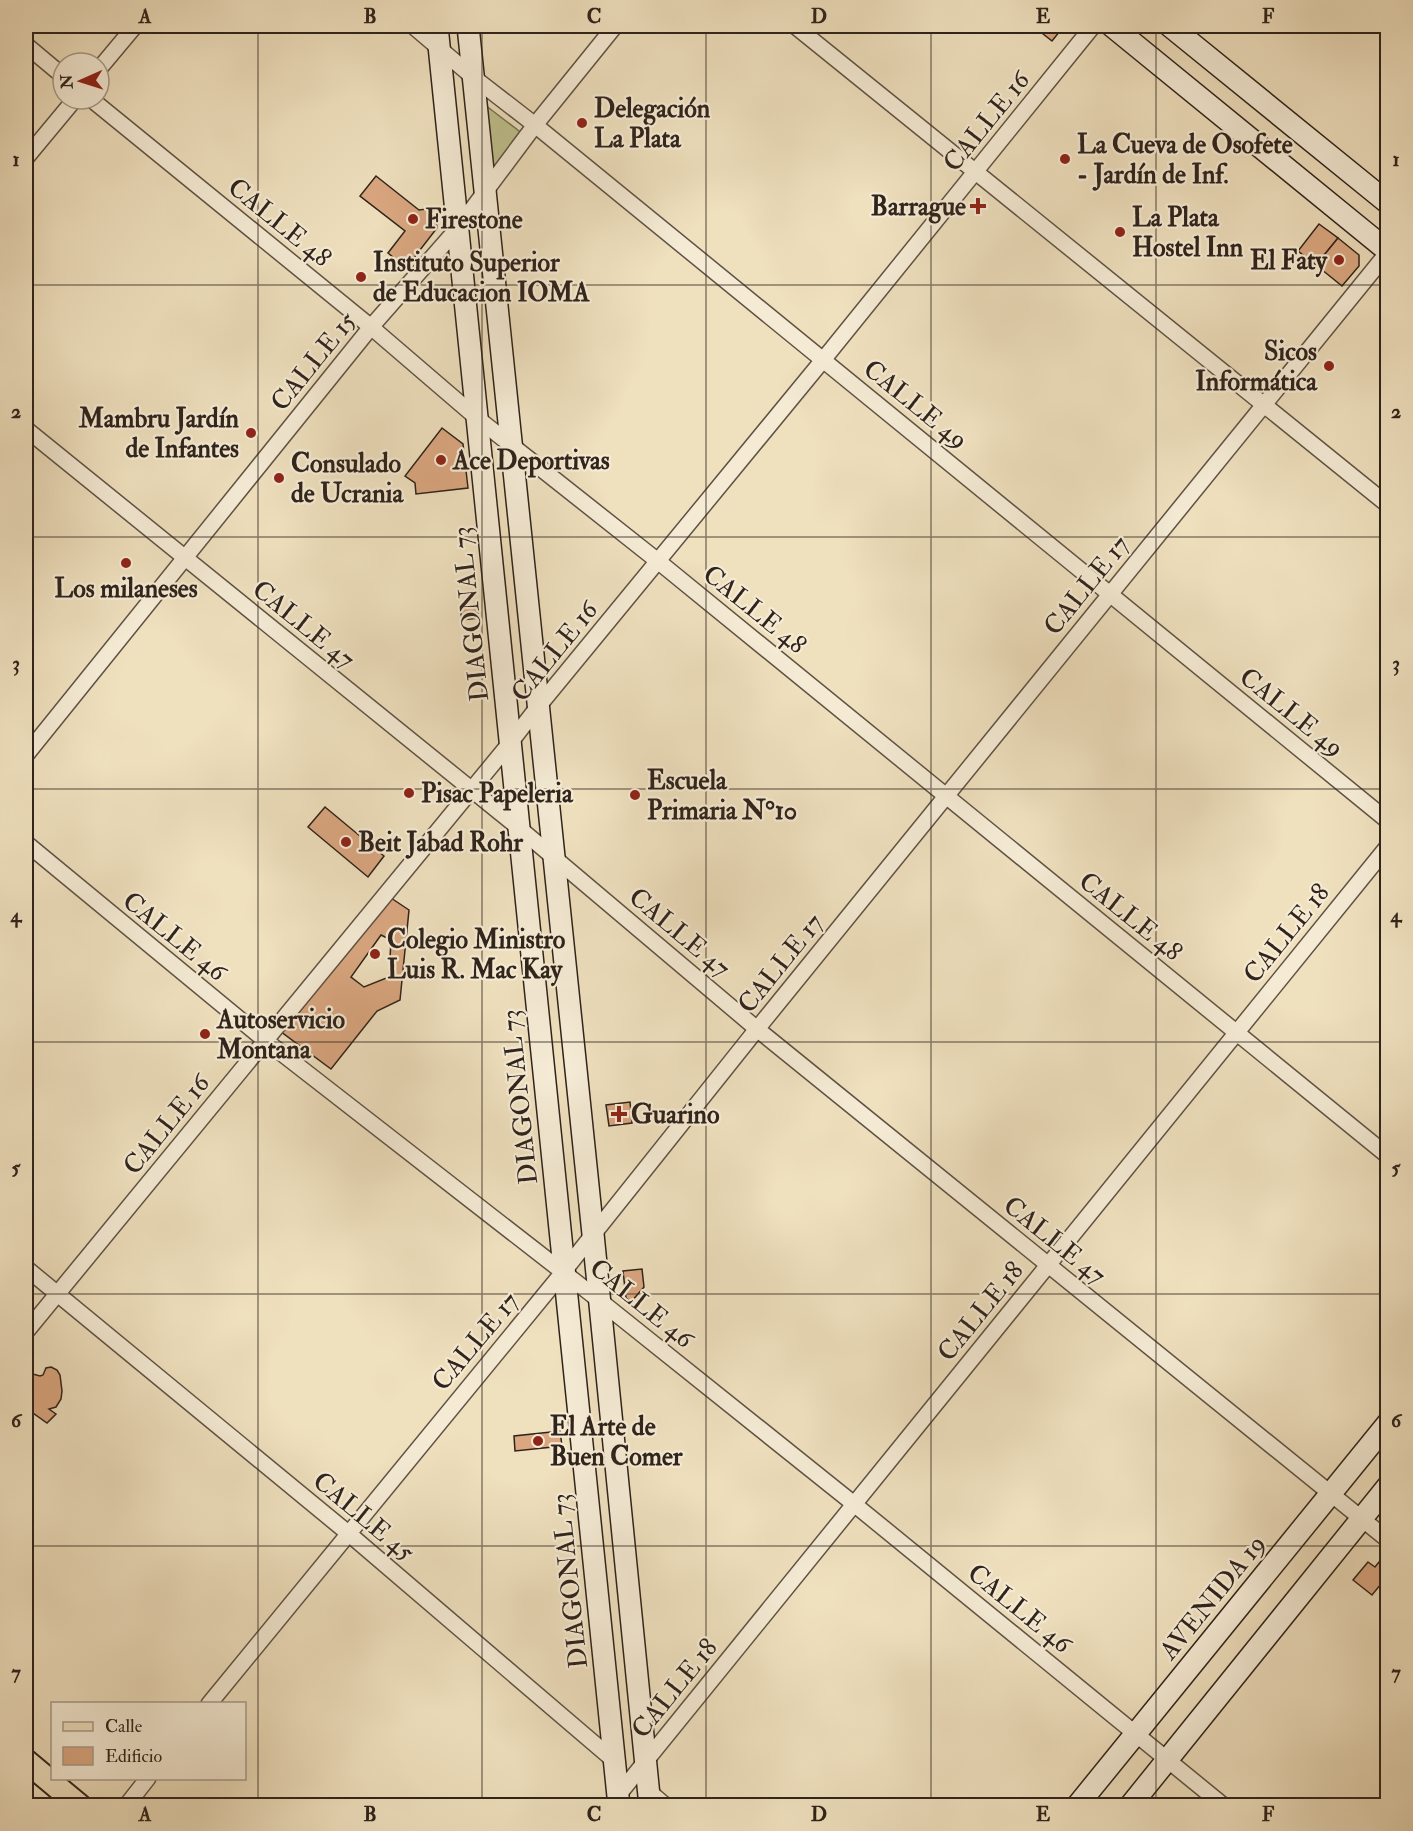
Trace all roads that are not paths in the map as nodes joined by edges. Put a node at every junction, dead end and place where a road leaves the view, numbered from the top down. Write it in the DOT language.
graph roads {
  1 [pos="135,26"];
  2 [pos="413,26"];
  3 [pos="437,26"];
  4 [pos="468,26"];
  5 [pos="615,26"];
  6 [pos="795,26"];
  7 [pos="1093,26"];
  8 [pos="1112,26"];
  9 [pos="1170,26"];
  10 [pos="26,45"];
  11 [pos="439,47"];
  12 [pos="111,55"];
  13 [pos="51,66"];
  14 [pos="473,77"];
  15 [pos="65,111"];
  16 [pos="107,111"];
  17 [pos="535,125"];
  18 [pos="26,158"];
  19 [pos="975,172"];
  20 [pos="484,192"];
  21 [pos="1388,203"];
  22 [pos="458,228"];
  23 [pos="1388,251"];
  24 [pos="371,327"];
  25 [pos="823,360"];
  26 [pos="1263,405"];
  27 [pos="477,418"];
  28 [pos="26,429"];
  29 [pos="510,445"];
  30 [pos="1388,505"];
  31 [pos="185,558"];
  32 [pos="658,562"];
  33 [pos="1110,594"];
  34 [pos="537,708"];
  35 [pos="510,743"];
  36 [pos="26,755"];
  37 [pos="471,791"];
  38 [pos="946,796"];
  39 [pos="1388,821"];
  40 [pos="519,828"];
  41 [pos="26,843"];
  42 [pos="1388,846"];
  43 [pos="552,856"];
  44 [pos="757,1029"];
  45 [pos="1236,1033"];
  46 [pos="266,1041"];
  47 [pos="1388,1156"];
  48 [pos="593,1234"];
  49 [pos="1048,1265"];
  50 [pos="26,1268"];
  51 [pos="564,1271"];
  52 [pos="57,1294"];
  53 [pos="599,1300"];
  54 [pos="26,1332"];
  55 [pos="1388,1423"];
  56 [pos="1388,1486"];
  57 [pos="1330,1494"];
  58 [pos="854,1504"];
  59 [pos="1361,1519"];
  60 [pos="348,1533"];
  61 [pos="1388,1540"];
  62 [pos="211,1702"];
  63 [pos="1136,1734"];
  64 [pos="1167,1759"];
  65 [pos="26,1761"];
  66 [pos="615,1761"];
  67 [pos="646,1761"];
  68 [pos="632,1777"];
  69 [pos="147,1780"];
  70 [pos="649,1799"];
  71 [pos="616,1802"];
  72 [pos="80,1806"];
  73 [pos="126,1806"];
  74 [pos="666,1806"];
  75 [pos="1077,1806"];
  76 [pos="1130,1806"];
  77 [pos="1224,1806"];
  1 -- 12 [label="street"];
  2 -- 11 [label="street, CALLE 49"];
  3 -- 11 [label="main road, DIAGONAL 73"];
  4 -- 14 [label="main road"];
  5 -- 17 [label="street, CALLE 15"];
  6 -- 19 [label="street"];
  7 -- 19 [label="street, CALLE 16"];
  8 -- 23 [label="main road"];
  9 -- 21 [label="main road"];
  10 -- 13 [label="street"];
  11 -- 14 [label="street, CALLE 49"];
  11 -- 22 [label="main road, DIAGONAL 73"];
  14 -- 17 [label="street, CALLE 49"];
  14 -- 20 [label="main road"];
  15 -- 18 [label="street"];
  16 -- 24 [label="street, CALLE 48"];
  17 -- 20 [label="street, CALLE 15"];
  17 -- 25 [label="street, CALLE 49"];
  19 -- 25 [label="street, CALLE 16"];
  19 -- 26 [label="street"];
  20 -- 22 [label="street, CALLE 15"];
  20 -- 29 [label="main road"];
  22 -- 24 [label="street, CALLE 15"];
  22 -- 27 [label="main road, DIAGONAL 73"];
  23 -- 26 [label="street, CALLE 17"];
  24 -- 27 [label="street, CALLE 48"];
  24 -- 31 [label="street, CALLE 15"];
  25 -- 32 [label="street, CALLE 16"];
  25 -- 33 [label="street, CALLE 49"];
  26 -- 30 [label="street"];
  26 -- 33 [label="street, CALLE 17"];
  27 -- 29 [label="street, CALLE 48"];
  27 -- 35 [label="main road, DIAGONAL 73"];
  28 -- 31 [label="street, CALLE 47"];
  29 -- 32 [label="street, CALLE 48"];
  29 -- 34 [label="main road"];
  31 -- 36 [label="street, CALLE 15"];
  31 -- 37 [label="street, CALLE 47"];
  32 -- 34 [label="street, CALLE 16"];
  32 -- 38 [label="street, CALLE 48"];
  33 -- 38 [label="street, CALLE 17"];
  33 -- 39 [label="street, CALLE 49"];
  34 -- 35 [label="street, CALLE 16"];
  34 -- 43 [label="main road"];
  35 -- 37 [label="street, CALLE 16"];
  35 -- 40 [label="main road, DIAGONAL 73"];
  37 -- 40 [label="street, CALLE 47"];
  37 -- 46 [label="street, CALLE 16"];
  38 -- 44 [label="street, CALLE 17"];
  38 -- 45 [label="street, CALLE 48"];
  40 -- 43 [label="street, CALLE 47"];
  40 -- 51 [label="main road, DIAGONAL 73"];
  41 -- 46 [label="street, CALLE 46"];
  42 -- 45 [label="street, CALLE 18"];
  43 -- 44 [label="street, CALLE 47"];
  43 -- 48 [label="main road"];
  44 -- 48 [label="street, CALLE 17"];
  44 -- 49 [label="street, CALLE 47"];
  45 -- 47 [label="street, CALLE 48"];
  45 -- 49 [label="street, CALLE 18"];
  46 -- 51 [label="street, CALLE 46"];
  46 -- 52 [label="street, CALLE 16"];
  48 -- 51 [label="street, CALLE 17"];
  48 -- 53 [label="main road"];
  49 -- 57 [label="street, CALLE 47"];
  49 -- 58 [label="street, CALLE 18"];
  50 -- 52 [label="street, CALLE 45"];
  51 -- 53 [label="street, CALLE 46"];
  51 -- 60 [label="street, CALLE 17"];
  51 -- 66 [label="main road, DIAGONAL 73"];
  52 -- 54 [label="street, CALLE 16"];
  52 -- 60 [label="street, CALLE 45"];
  53 -- 58 [label="street, CALLE 46"];
  53 -- 67 [label="main road"];
  55 -- 57 [label="main road, AVENIDA 19"];
  56 -- 59 [label="main road"];
  57 -- 59 [label="street, CALLE 47"];
  57 -- 63 [label="main road, AVENIDA 19"];
  58 -- 63 [label="street, CALLE 46"];
  58 -- 67 [label="street, CALLE 18"];
  59 -- 61 [label="street, CALLE 47"];
  59 -- 64 [label="main road"];
  60 -- 62 [label="street, CALLE 17"];
  60 -- 66 [label="street, CALLE 45"];
  63 -- 64 [label="street, CALLE 46"];
  63 -- 75 [label="main road, AVENIDA 19"];
  64 -- 76 [label="main road"];
  64 -- 77 [label="street, CALLE 46"];
  65 -- 72 [label="main road"];
  66 -- 68 [label="street, CALLE 45"];
  66 -- 71 [label="main road, DIAGONAL 73"];
  67 -- 68 [label="street, CALLE 18"];
  67 -- 70 [label="main road"];
  68 -- 70 [label="street, CALLE 45"];
  68 -- 71 [label="street, CALLE 18"];
  69 -- 73 [label="street"];
  70 -- 74 [label="street, CALLE 45"];
}
